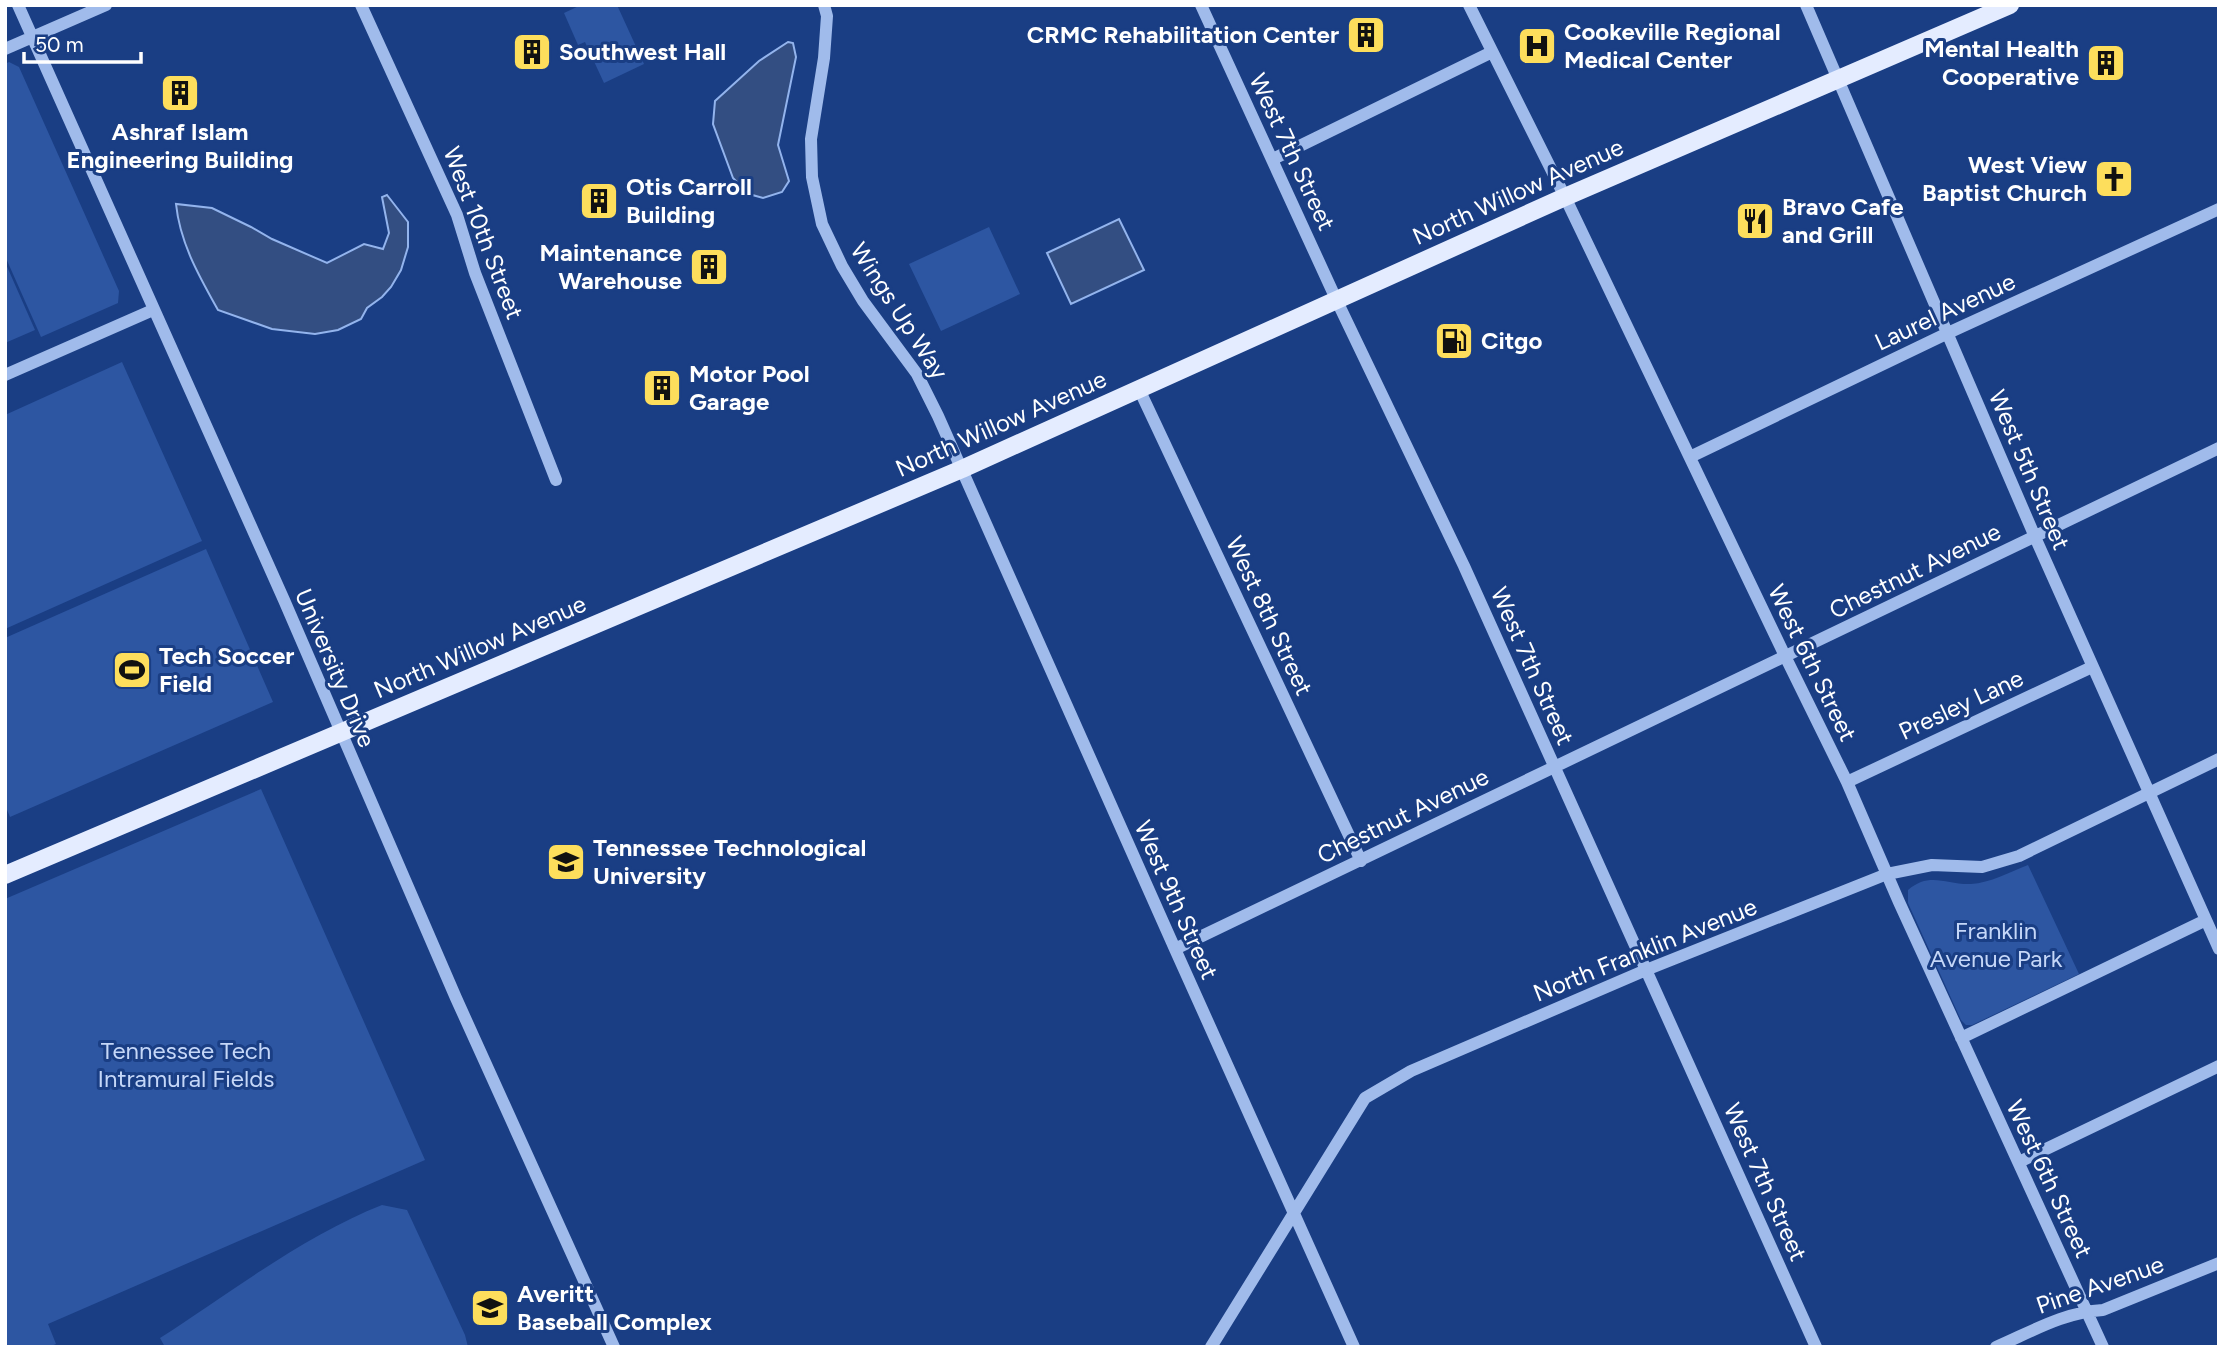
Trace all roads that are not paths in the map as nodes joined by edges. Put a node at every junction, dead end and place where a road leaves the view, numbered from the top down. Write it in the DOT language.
graph roads {
  1 [pos="18,5"];
  2 [pos="106,5"];
  3 [pos="361,5"];
  4 [pos="824,5"];
  5 [pos="1201,5"];
  6 [pos="1469,5"];
  7 [pos="1806,5"];
  8 [pos="2010,5"];
  9 [pos="32,38"];
  10 [pos="5,50"];
  11 [pos="1492,52"];
  12 [pos="1839,80"];
  13 [pos="1273,159"];
  14 [pos="1565,197"];
  15 [pos="2219,209"];
  16 [pos="1336,299"];
  17 [pos="153,310"];
  18 [pos="1948,333"];
  19 [pos="5,375"];
  20 [pos="1139,389"];
  21 [pos="2219,448"];
  22 [pos="1690,457"];
  23 [pos="962,469"];
  24 [pos="556,480"];
  25 [pos="2035,537"];
  26 [pos="1785,656"];
  27 [pos="2092,667"];
  28 [pos="340,733"];
  29 [pos="2219,759"];
  30 [pos="1553,766"];
  31 [pos="1847,782"];
  32 [pos="2149,792"];
  33 [pos="1361,861"];
  34 [pos="1886,874"];
  35 [pos="5,875"];
  36 [pos="2206,920"];
  37 [pos="1175,949"];
  38 [pos="2219,949"];
  39 [pos="1646,970"];
  40 [pos="1961,1038"];
  41 [pos="2219,1066"];
  42 [pos="2019,1162"];
  43 [pos="1293,1213"];
  44 [pos="2219,1263"];
  45 [pos="2087,1311"];
  46 [pos="614,1347"];
  47 [pos="1211,1347"];
  48 [pos="1354,1347"];
  49 [pos="1816,1347"];
  50 [pos="1996,1347"];
  51 [pos="2103,1347"];
  1 -- 9 [label="street, University Drive"];
  2 -- 9 [label="street"];
  3 -- 24 [label="street, West 10th Street"];
  4 -- 23 [label="street, Wings Up Way"];
  5 -- 13 [label="street, West 7th Street"];
  6 -- 11 [label="street, West 6th Street"];
  7 -- 12 [label="street, West 5th Street"];
  8 -- 12 [label="main road, North Willow Avenue"];
  9 -- 10 [label="street"];
  9 -- 17 [label="street, University Drive"];
  11 -- 13 [label="street"];
  11 -- 14 [label="street, West 6th Street"];
  12 -- 14 [label="main road, North Willow Avenue"];
  12 -- 18 [label="street, West 5th Street"];
  13 -- 16 [label="street, West 7th Street"];
  14 -- 16 [label="main road, North Willow Avenue"];
  14 -- 22 [label="street, West 6th Street"];
  15 -- 18 [label="street, Laurel Avenue"];
  16 -- 20 [label="main road, North Willow Avenue"];
  16 -- 30 [label="street, West 7th Street"];
  17 -- 19 [label="street"];
  17 -- 28 [label="street, University Drive"];
  18 -- 22 [label="street, Laurel Avenue"];
  18 -- 25 [label="street, West 5th Street"];
  20 -- 23 [label="main road, North Willow Avenue"];
  20 -- 33 [label="street, West 8th Street"];
  21 -- 25 [label="street, Chestnut Avenue"];
  22 -- 26 [label="street, West 6th Street"];
  23 -- 28 [label="main road, North Willow Avenue"];
  23 -- 37 [label="street, West 9th Street"];
  25 -- 26 [label="street, Chestnut Avenue"];
  25 -- 27 [label="street, West 5th Street"];
  26 -- 30 [label="street, Chestnut Avenue"];
  26 -- 31 [label="street, West 6th Street"];
  27 -- 31 [label="street, Presley Lane"];
  27 -- 32 [label="street, West 5th Street"];
  28 -- 35 [label="main road, North Willow Avenue"];
  28 -- 46 [label="street, University Drive"];
  29 -- 32 [label="street, North Franklin Avenue"];
  30 -- 33 [label="street, Chestnut Avenue"];
  30 -- 39 [label="street, West 7th Street"];
  31 -- 34 [label="street, West 6th Street"];
  32 -- 34 [label="street, North Franklin Avenue"];
  32 -- 36 [label="street, West 5th Street"];
  33 -- 37 [label="street, Chestnut Avenue"];
  34 -- 39 [label="street, North Franklin Avenue"];
  34 -- 40 [label="street, West 6th Street"];
  36 -- 38 [label="street, West 5th Street"];
  36 -- 40 [label="street"];
  37 -- 43 [label="street, West 9th Street"];
  39 -- 43 [label="street, North Franklin Avenue"];
  39 -- 49 [label="street, West 7th Street"];
  40 -- 42 [label="street, West 6th Street"];
  41 -- 42 [label="street"];
  42 -- 45 [label="street, West 6th Street"];
  43 -- 47 [label="street, North Franklin Avenue"];
  43 -- 48 [label="street, West 9th Street"];
  44 -- 45 [label="street, Pine Avenue"];
  45 -- 50 [label="street, Pine Avenue"];
  45 -- 51 [label="street, West 6th Street"];
}
